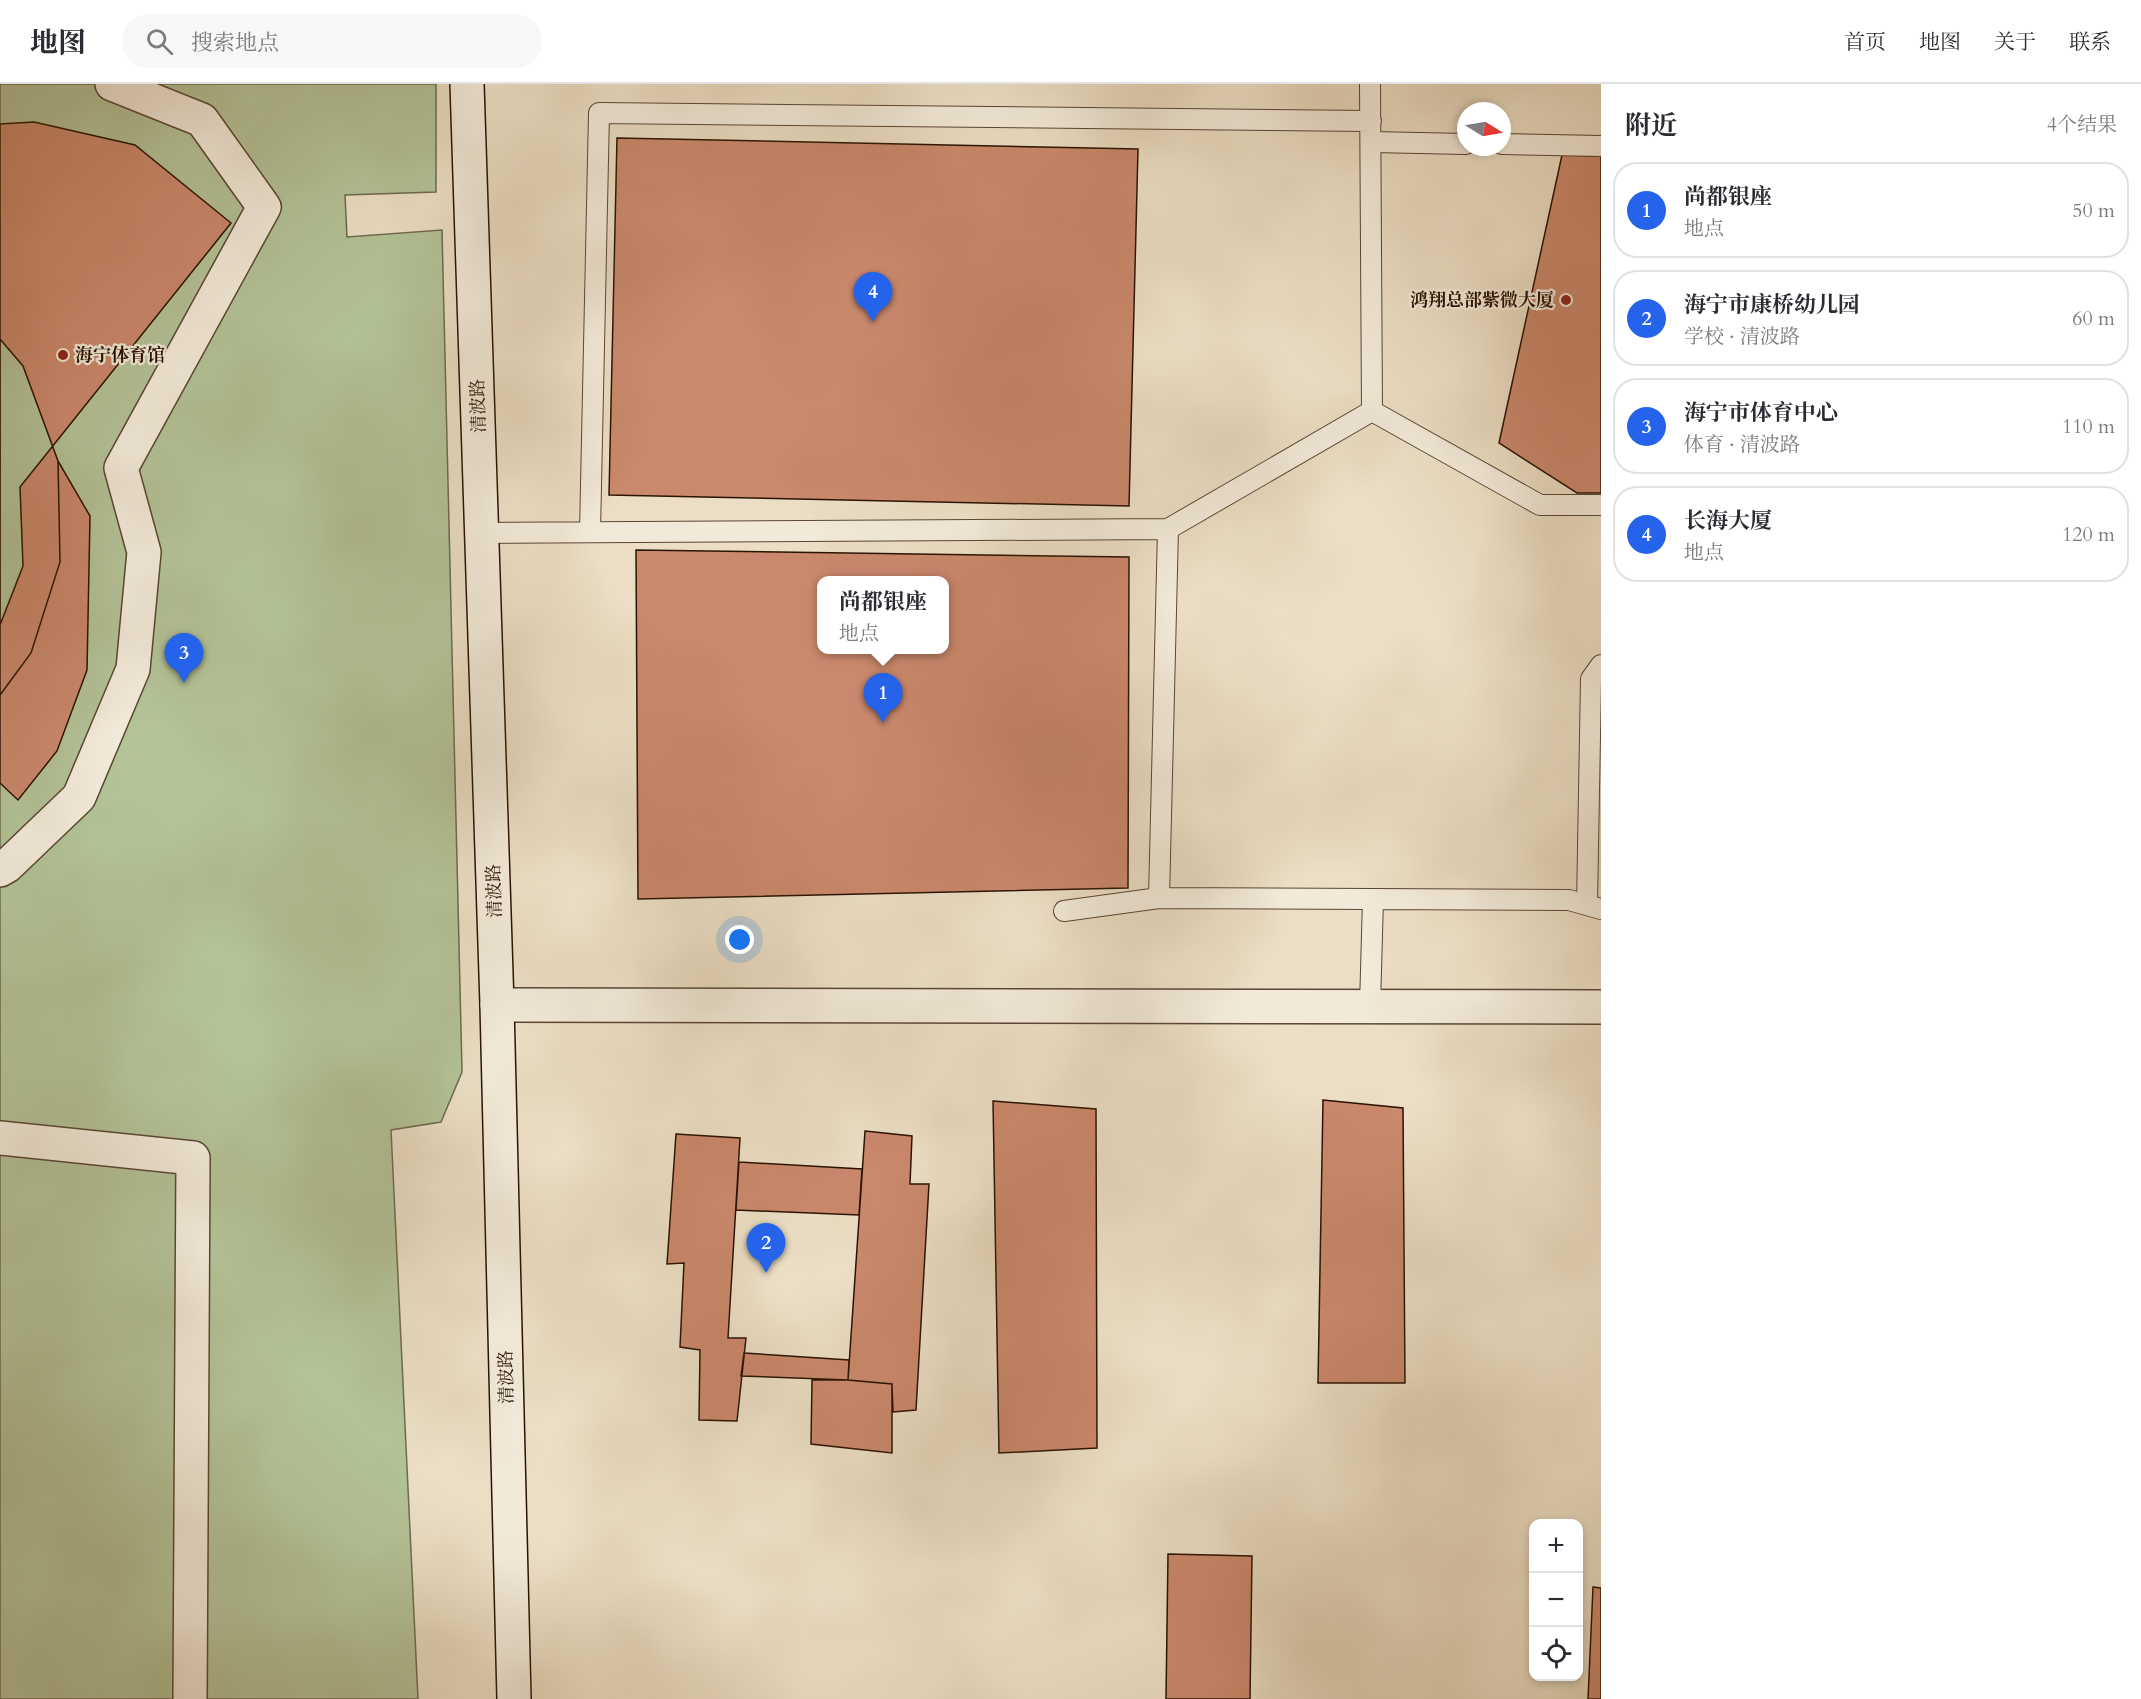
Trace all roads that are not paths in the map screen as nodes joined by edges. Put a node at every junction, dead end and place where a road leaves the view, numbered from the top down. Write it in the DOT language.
graph roads {
  1 [pos="112,84"];
  2 [pos="467,84"];
  3 [pos="1370,84"];
  4 [pos="1371,122"];
  5 [pos="1372,142"];
  6 [pos="1457,144"];
  7 [pos="1511,144"];
  8 [pos="1601,146"];
  9 [pos="1372,411"];
  10 [pos="1601,505"];
  11 [pos="1168,529"];
  12 [pos="590,532"];
  13 [pos="482,533"];
  14 [pos="1601,665"];
  15 [pos="0,870"];
  16 [pos="1159,898"];
  17 [pos="1373,899"];
  18 [pos="1594,907"];
  19 [pos="1064,911"];
  20 [pos="497,1005"];
  21 [pos="1370,1006"];
  22 [pos="1601,1007"];
  23 [pos="0,1138"];
  24 [pos="190,1699"];
  25 [pos="514,1699"];
  1 -- 15 [label="street"];
  2 -- 13 [label="street, 清波路"];
  3 -- 4 [label="lane"];
  4 -- 5 [label="lane"];
  4 -- 12 [label="lane"];
  5 -- 6 [label="lane"];
  5 -- 9 [label="lane"];
  7 -- 8 [label="lane"];
  9 -- 10 [label="lane"];
  9 -- 11 [label="lane"];
  11 -- 12 [label="lane"];
  11 -- 16 [label="lane"];
  12 -- 13 [label="lane"];
  13 -- 20 [label="street, 清波路"];
  14 -- 18 [label="lane"];
  16 -- 17 [label="lane"];
  16 -- 19 [label="lane"];
  17 -- 18 [label="lane"];
  17 -- 21 [label="lane"];
  20 -- 21 [label="street"];
  20 -- 25 [label="street, 清波路"];
  21 -- 22 [label="street"];
  23 -- 24 [label="street"];
}
